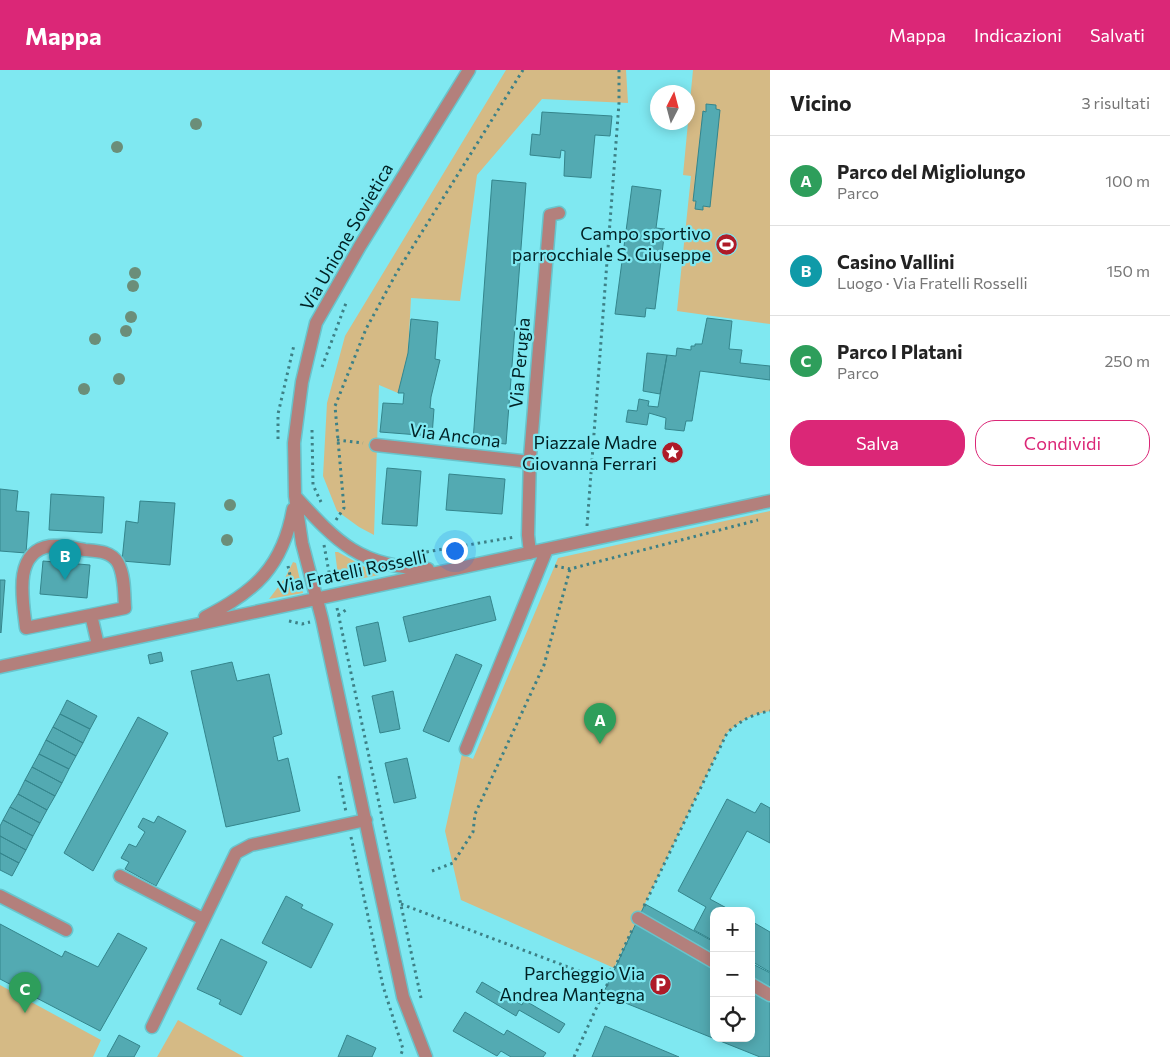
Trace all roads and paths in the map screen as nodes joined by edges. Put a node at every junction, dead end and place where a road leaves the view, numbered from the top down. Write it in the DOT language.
graph roads {
  1 [pos="469,70"];
  2 [pos="523,70"];
  3 [pos="619,70"];
  4 [pos="559,213"];
  5 [pos="349,298"];
  6 [pos="320,373"];
  7 [pos="312,425"];
  8 [pos="337,440"];
  9 [pos="376,445"];
  10 [pos="530,462"];
  11 [pos="295,496"];
  12 [pos="770,501"];
  13 [pos="323,505"];
  14 [pos="330,518"];
  15 [pos="761,520"];
  16 [pos="331,528"];
  17 [pos="528,535"];
  18 [pos="586,541"];
  19 [pos="546,549"];
  20 [pos="411,552"];
  21 [pos="530,552"];
  22 [pos="540,564"];
  23 [pos="584,565"];
  24 [pos="448,569"];
  25 [pos="570,569"];
  26 [pos="334,594"];
  27 [pos="316,598"];
  28 [pos="356,607"];
  29 [pos="91,615"];
  30 [pos="339,615"];
  31 [pos="322,619"];
  32 [pos="282,623"];
  33 [pos="189,626"];
  34 [pos="98,645"];
  35 [pos="0,667"];
  36 [pos="770,711"];
  37 [pos="466,749"];
  38 [pos="366,820"];
  39 [pos="432,871"];
  40 [pos="120,876"];
  41 [pos="0,896"];
  42 [pos="400,904"];
  43 [pos="638,918"];
  44 [pos="203,919"];
  45 [pos="66,930"];
  46 [pos="710,960"];
  47 [pos="614,968"];
  48 [pos="755,986"];
  49 [pos="770,995"];
  50 [pos="421,1000"];
  51 [pos="152,1027"];
  52 [pos="426,1057"];
  53 [pos="574,1057"];
  1 -- 11 [label="street, Via Unione Sovietica"];
  2 -- 8 [label="path"];
  3 -- 18 [label="path"];
  4 -- 10 [label="street, Via Perugia"];
  5 -- 6 [label="path"];
  7 -- 13 [label="path"];
  8 -- 9 [label="path"];
  8 -- 16 [label="path"];
  9 -- 10 [label="street, Via Ancona"];
  10 -- 17 [label="street, Via Perugia"];
  11 -- 16 [label="street"];
  11 -- 27 [label="street, Via Unione Sovietica"];
  11 -- 33 [label="street, Via Unione Sovietica"];
  12 -- 18 [label="street, Via Fratelli Rosselli"];
  14 -- 16 [label="path"];
  15 -- 23 [label="path"];
  16 -- 24 [label="street"];
  16 -- 26 [label="path"];
  17 -- 20 [label="path"];
  17 -- 21 [label="street, Via Perugia"];
  18 -- 19 [label="street, Via Fratelli Rosselli"];
  18 -- 23 [label="path"];
  19 -- 21 [label="street, Via Fratelli Rosselli"];
  19 -- 22 [label="street"];
  21 -- 24 [label="street, Via Fratelli Rosselli"];
  22 -- 25 [label="path"];
  22 -- 37 [label="street"];
  23 -- 25 [label="path"];
  24 -- 26 [label="street, Via Fratelli Rosselli"];
  25 -- 39 [label="path"];
  26 -- 27 [label="street, Via Fratelli Rosselli"];
  26 -- 30 [label="path"];
  27 -- 31 [label="street, Via Unione Sovietica"];
  27 -- 33 [label="street, Via Fratelli Rosselli"];
  28 -- 30 [label="path"];
  29 -- 29 [label="street"];
  29 -- 34 [label="street"];
  30 -- 31 [label="path"];
  30 -- 42 [label="path"];
  31 -- 32 [label="path"];
  31 -- 38 [label="street, Via Unione Sovietica"];
  33 -- 34 [label="street, Via Fratelli Rosselli"];
  34 -- 35 [label="street, Via Fratelli Rosselli"];
  36 -- 43 [label="path"];
  38 -- 44 [label="street"];
  38 -- 52 [label="street, Via Unione Sovietica"];
  40 -- 44 [label="street"];
  41 -- 45 [label="street"];
  42 -- 47 [label="path"];
  42 -- 50 [label="path"];
  43 -- 46 [label="street"];
  43 -- 47 [label="path"];
  44 -- 51 [label="street"];
  47 -- 53 [label="path"];
  48 -- 49 [label="street"];
}
